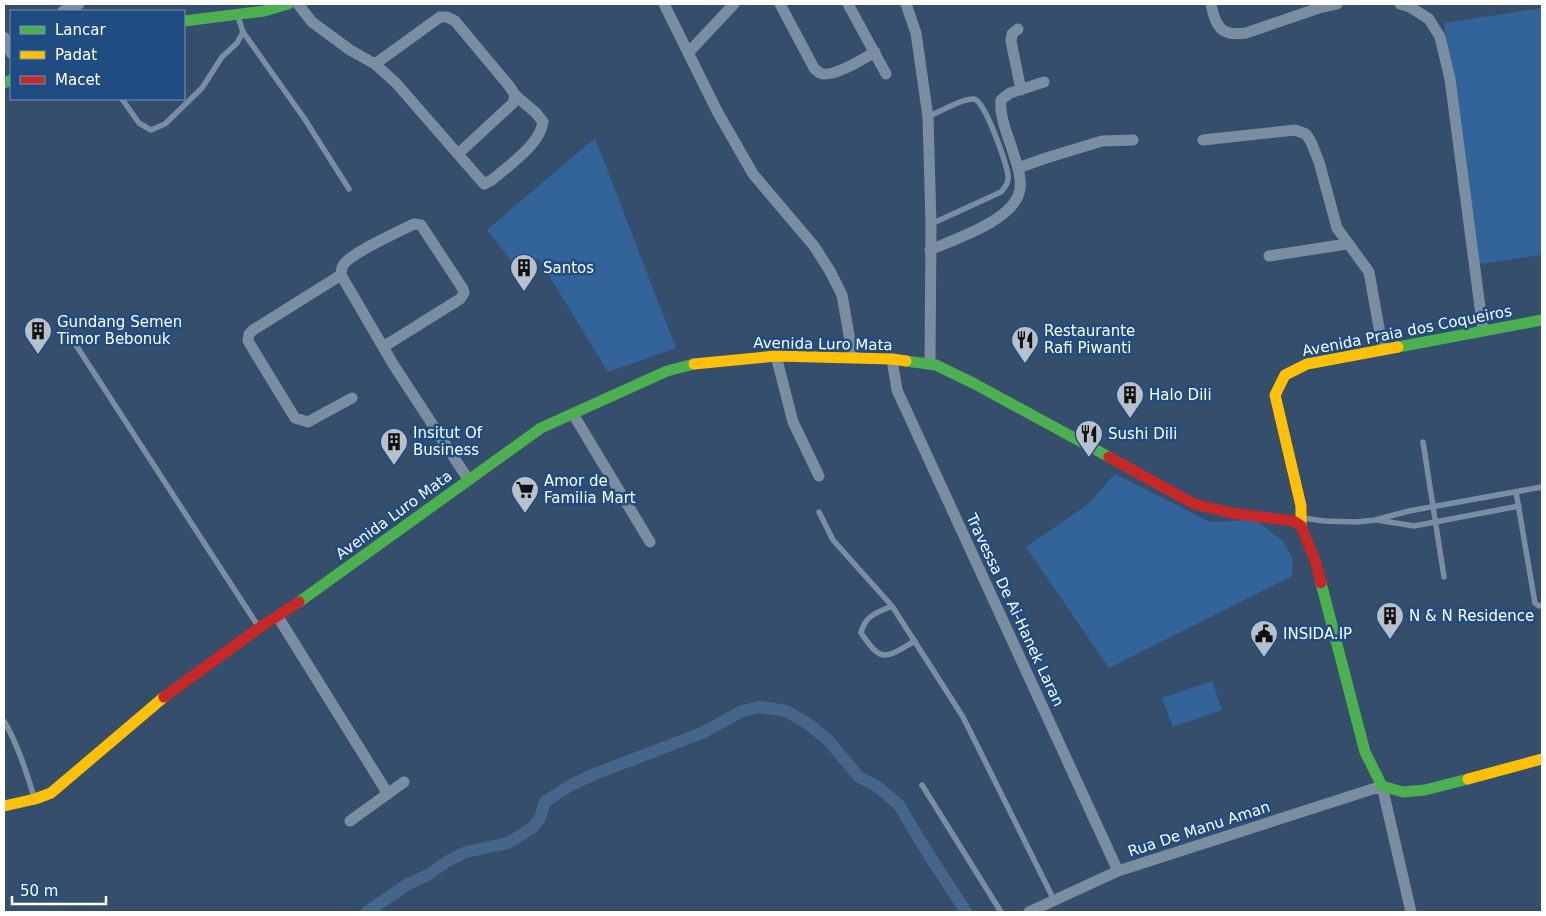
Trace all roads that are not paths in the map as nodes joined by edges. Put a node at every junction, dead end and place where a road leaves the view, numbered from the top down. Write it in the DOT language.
graph roads {
  1 [pos="78,4"];
  2 [pos="288,4"];
  3 [pos="298,4"];
  4 [pos="664,4"];
  5 [pos="734,4"];
  6 [pos="780,4"];
  7 [pos="848,4"];
  8 [pos="906,4"];
  9 [pos="1211,4"];
  10 [pos="1337,4"];
  11 [pos="1400,4"];
  12 [pos="262,7"];
  13 [pos="65,10"];
  14 [pos="237,15"];
  15 [pos="185,21"];
  16 [pos="1018,29"];
  17 [pos="243,32"];
  18 [pos="6,37"];
  19 [pos="10,50"];
  20 [pos="875,52"];
  21 [pos="688,53"];
  22 [pos="375,64"];
  23 [pos="886,74"];
  24 [pos="1044,82"];
  25 [pos="1021,90"];
  26 [pos="515,95"];
  27 [pos="123,100"];
  28 [pos="928,117"];
  29 [pos="1132,140"];
  30 [pos="1203,140"];
  31 [pos="458,154"];
  32 [pos="1018,168"];
  33 [pos="349,189"];
  34 [pos="931,224"];
  35 [pos="1347,244"];
  36 [pos="930,250"];
  37 [pos="1269,256"];
  38 [pos="341,275"];
  39 [pos="1542,320"];
  40 [pos="64,325"];
  41 [pos="1483,330"];
  42 [pos="383,347"];
  43 [pos="1383,350"];
  44 [pos="776,356"];
  45 [pos="853,358"];
  46 [pos="892,359"];
  47 [pos="930,364"];
  48 [pos="352,398"];
  49 [pos="573,414"];
  50 [pos="1423,442"];
  51 [pos="820,476"];
  52 [pos="468,479"];
  53 [pos="1542,487"];
  54 [pos="1516,492"];
  55 [pos="1433,506"];
  56 [pos="1520,506"];
  57 [pos="820,512"];
  58 [pos="1375,520"];
  59 [pos="1301,522"];
  60 [pos="1435,522"];
  61 [pos="650,542"];
  62 [pos="1444,577"];
  63 [pos="1542,605"];
  64 [pos="892,606"];
  65 [pos="278,617"];
  66 [pos="259,628"];
  67 [pos="915,641"];
  68 [pos="4,721"];
  69 [pos="1542,759"];
  70 [pos="404,782"];
  71 [pos="922,784"];
  72 [pos="1382,786"];
  73 [pos="388,794"];
  74 [pos="35,799"];
  75 [pos="4,806"];
  76 [pos="350,821"];
  77 [pos="1118,871"];
  78 [pos="1054,900"];
  79 [pos="1001,912"];
  80 [pos="1029,912"];
  81 [pos="1411,912"];
  1 -- 13 [label="street"];
  2 -- 12 [label="main road"];
  3 -- 22 [label="street"];
  4 -- 21 [label="street"];
  5 -- 21 [label="street"];
  6 -- 20 [label="street"];
  7 -- 20 [label="street"];
  8 -- 28 [label="street"];
  9 -- 10 [label="street"];
  11 -- 41 [label="street"];
  12 -- 14 [label="main road"];
  14 -- 15 [label="main road"];
  14 -- 17 [label="lane"];
  16 -- 25 [label="street"];
  17 -- 27 [label="lane"];
  17 -- 33 [label="lane"];
  18 -- 19 [label="street"];
  20 -- 23 [label="street"];
  21 -- 45 [label="street"];
  22 -- 26 [label="street"];
  22 -- 31 [label="street"];
  24 -- 25 [label="street"];
  25 -- 32 [label="street"];
  26 -- 31 [label="street"];
  26 -- 31 [label="street"];
  28 -- 34 [label="street"];
  28 -- 34 [label="lane"];
  29 -- 32 [label="street"];
  30 -- 35 [label="street"];
  32 -- 36 [label="street"];
  34 -- 36 [label="street"];
  35 -- 37 [label="street"];
  35 -- 43 [label="street"];
  36 -- 47 [label="street"];
  38 -- 42 [label="street"];
  38 -- 42 [label="street"];
  38 -- 48 [label="street"];
  39 -- 41 [label="main road, Avenida Praia dos Coqueiros"];
  40 -- 66 [label="lane"];
  41 -- 43 [label="main road, Avenida Praia dos Coqueiros"];
  42 -- 52 [label="street"];
  43 -- 59 [label="main road, Avenida Praia dos Coqueiros"];
  44 -- 45 [label="main road, Avenida Luro Mata"];
  44 -- 49 [label="main road, Avenida Luro Mata"];
  44 -- 51 [label="street"];
  45 -- 46 [label="main road, Avenida Luro Mata"];
  46 -- 47 [label="main road, Avenida Luro Mata"];
  46 -- 77 [label="street, Travessa De Ai-Hanek Laran"];
  47 -- 59 [label="main road, Avenida Luro Mata"];
  49 -- 52 [label="main road, Avenida Luro Mata"];
  49 -- 61 [label="street"];
  50 -- 55 [label="lane"];
  52 -- 65 [label="main road, Avenida Luro Mata"];
  53 -- 54 [label="lane"];
  54 -- 55 [label="lane"];
  54 -- 56 [label="lane"];
  55 -- 58 [label="lane"];
  55 -- 60 [label="lane"];
  56 -- 60 [label="lane"];
  56 -- 63 [label="lane"];
  57 -- 64 [label="lane"];
  58 -- 59 [label="lane"];
  58 -- 60 [label="lane"];
  59 -- 72 [label="main road"];
  60 -- 62 [label="lane"];
  64 -- 67 [label="lane"];
  64 -- 67 [label="lane"];
  65 -- 66 [label="main road, Avenida Luro Mata"];
  65 -- 73 [label="street"];
  66 -- 74 [label="main road, Avenida Luro Mata"];
  67 -- 78 [label="lane"];
  68 -- 74 [label="lane"];
  69 -- 72 [label="main road"];
  70 -- 73 [label="street"];
  71 -- 79 [label="lane"];
  72 -- 77 [label="street, Rua De Manu Aman"];
  72 -- 81 [label="street"];
  73 -- 76 [label="street"];
  74 -- 75 [label="main road, Avenida Luro Mata"];
  77 -- 78 [label="street, Rua De Manu Aman"];
  78 -- 80 [label="street, Rua De Manu Aman"];
}
